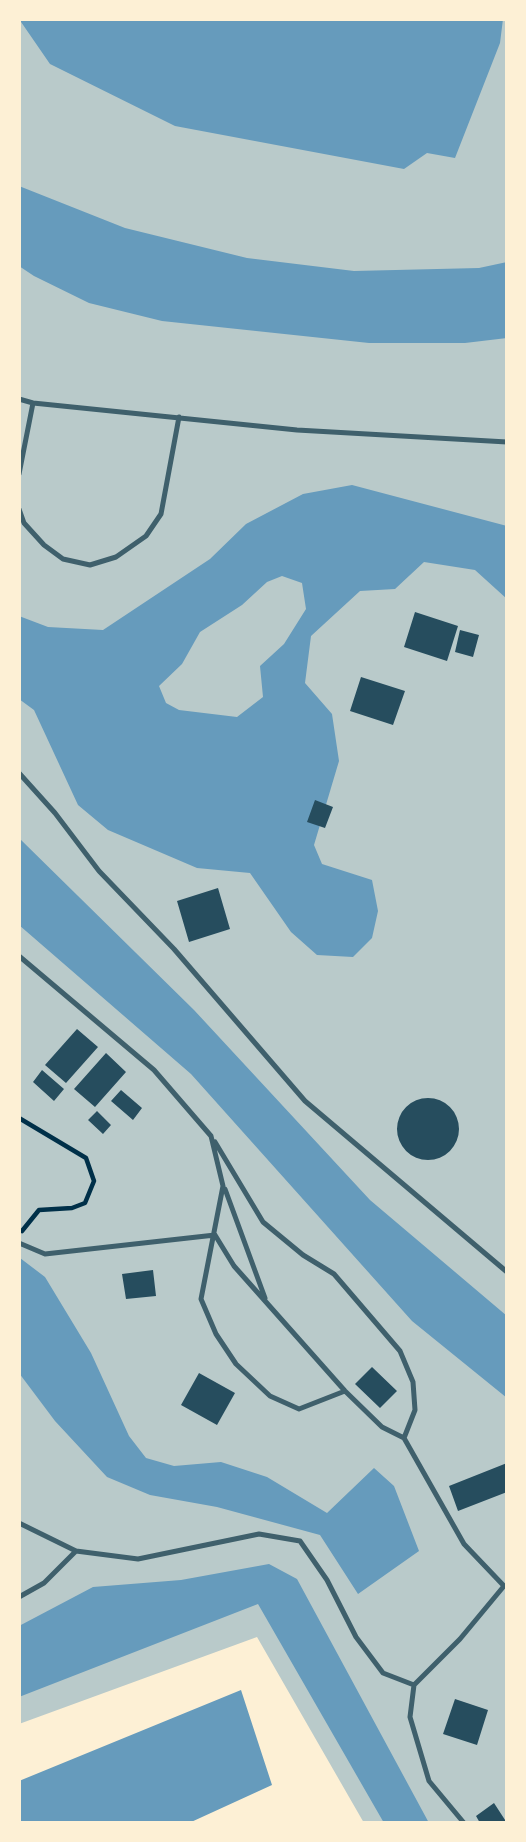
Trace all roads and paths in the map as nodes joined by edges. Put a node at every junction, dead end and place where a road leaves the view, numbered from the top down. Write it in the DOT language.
graph roads {
  1 [pos="19,399"];
  2 [pos="33,403"];
  3 [pos="179,417"];
  4 [pos="507,442"];
  5 [pos="19,474"];
  6 [pos="19,509"];
  7 [pos="19,774"];
  8 [pos="19,956"];
  9 [pos="19,1118"];
  10 [pos="211,1136"];
  11 [pos="223,1186"];
  12 [pos="19,1235"];
  13 [pos="215,1235"];
  14 [pos="19,1242"];
  15 [pos="507,1272"];
  16 [pos="267,1304"];
  17 [pos="345,1391"];
  18 [pos="404,1438"];
  19 [pos="19,1523"];
  20 [pos="76,1551"];
  21 [pos="505,1586"];
  22 [pos="19,1597"];
  23 [pos="414,1685"];
  24 [pos="464,1823"];
  1 -- 2 [label="lane"];
  2 -- 3 [label="lane"];
  2 -- 5 [label="lane"];
  3 -- 4 [label="lane"];
  3 -- 6 [label="lane"];
  7 -- 15 [label="lane"];
  8 -- 10 [label="lane"];
  9 -- 12 [label="path"];
  10 -- 11 [label="lane"];
  10 -- 18 [label="lane"];
  11 -- 13 [label="lane"];
  11 -- 16 [label="lane"];
  13 -- 14 [label="lane"];
  13 -- 16 [label="lane"];
  13 -- 17 [label="lane"];
  16 -- 17 [label="lane"];
  17 -- 18 [label="lane"];
  18 -- 21 [label="lane"];
  19 -- 20 [label="lane"];
  20 -- 22 [label="lane"];
  20 -- 23 [label="lane"];
  21 -- 23 [label="lane"];
  23 -- 24 [label="lane"];
}
